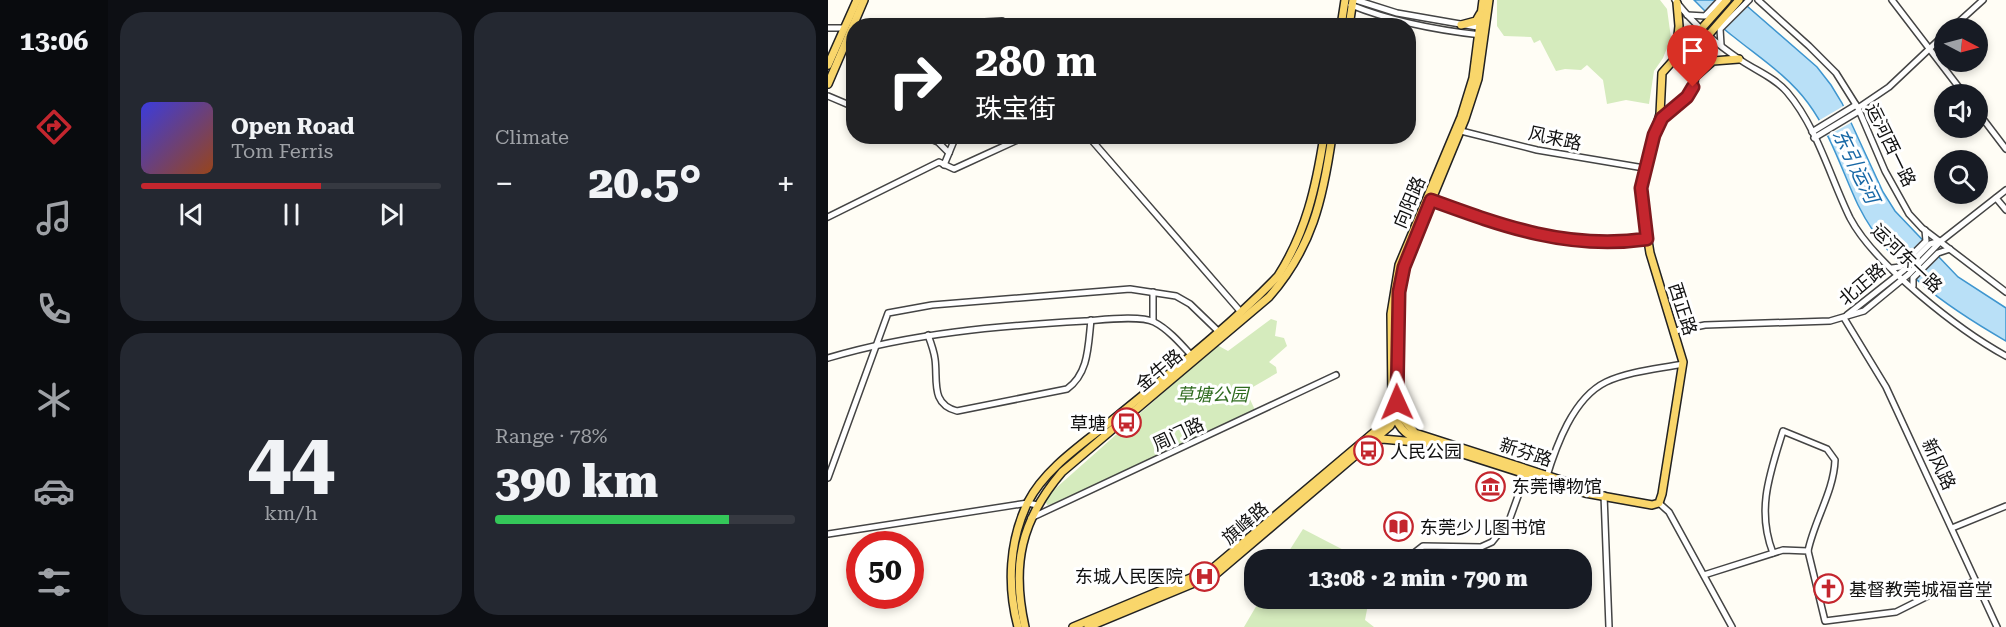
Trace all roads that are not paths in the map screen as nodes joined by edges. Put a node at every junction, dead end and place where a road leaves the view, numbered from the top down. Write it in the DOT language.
graph roads {
  1 [pos="857,0"];
  2 [pos="864,0"];
  3 [pos="1483,0"];
  4 [pos="1489,0"];
  5 [pos="1720,0"];
  6 [pos="1727,0"];
  7 [pos="1758,0"];
  8 [pos="1892,0"];
  9 [pos="1983,0"];
  10 [pos="1348,1"];
  11 [pos="1744,1"];
  12 [pos="1676,2"];
  13 [pos="1686,14"];
  14 [pos="1483,16"];
  15 [pos="852,18"];
  16 [pos="855,18"];
  17 [pos="1343,18"];
  18 [pos="1349,18"];
  19 [pos="1395,18"];
  20 [pos="1963,18"];
  21 [pos="1712,22"];
  22 [pos="1416,25"];
  23 [pos="1461,25"];
  24 [pos="828,28"];
  25 [pos="846,28"];
  26 [pos="1483,32"];
  27 [pos="1704,32"];
  28 [pos="846,35"];
  29 [pos="846,38"];
  30 [pos="1934,44"];
  31 [pos="1721,47"];
  32 [pos="1929,49"];
  33 [pos="1675,57"];
  34 [pos="1739,59"];
  35 [pos="828,65"];
  36 [pos="1695,78"];
  37 [pos="828,84"];
  38 [pos="1956,84"];
  39 [pos="828,96"];
  40 [pos="846,104"];
  41 [pos="1856,109"];
  42 [pos="1657,124"];
  43 [pos="1988,125"];
  44 [pos="1461,131"];
  45 [pos="1813,135"];
  46 [pos="940,144"];
  47 [pos="953,144"];
  48 [pos="1009,144"];
  49 [pos="1095,144"];
  50 [pos="1323,144"];
  51 [pos="1330,144"];
  52 [pos="2006,149"];
  53 [pos="949,153"];
  54 [pos="944,165"];
  55 [pos="1644,168"];
  56 [pos="2006,190"];
  57 [pos="1996,198"];
  58 [pos="1429,199"];
  59 [pos="2006,210"];
  60 [pos="828,217"];
  61 [pos="1925,230"];
  62 [pos="1647,239"];
  63 [pos="1941,241"];
  64 [pos="1932,246"];
  65 [pos="1951,250"];
  66 [pos="1900,270"];
  67 [pos="1911,276"];
  68 [pos="1904,279"];
  69 [pos="1913,287"];
  70 [pos="1153,292"];
  71 [pos="2006,292"];
  72 [pos="1240,311"];
  73 [pos="1844,318"];
  74 [pos="1091,320"];
  75 [pos="1153,321"];
  76 [pos="1218,331"];
  77 [pos="1675,331"];
  78 [pos="928,335"];
  79 [pos="877,343"];
  80 [pos="1191,355"];
  81 [pos="2006,356"];
  82 [pos="828,358"];
  83 [pos="1683,364"];
  84 [pos="1336,375"];
  85 [pos="1395,402"];
  86 [pos="1395,418"];
  87 [pos="1381,435"];
  88 [pos="1412,437"];
  89 [pos="1368,439"];
  90 [pos="1427,443"];
  91 [pos="1437,443"];
  92 [pos="1358,448"];
  93 [pos="1526,474"];
  94 [pos="1546,477"];
  95 [pos="828,478"];
  96 [pos="1604,495"];
  97 [pos="1028,502"];
  98 [pos="1659,503"];
  99 [pos="1037,505"];
  100 [pos="2006,506"];
  101 [pos="1031,518"];
  102 [pos="1952,528"];
  103 [pos="828,534"];
  104 [pos="1419,549"];
  105 [pos="1808,551"];
  106 [pos="1773,553"];
  107 [pos="1704,575"];
  108 [pos="1976,581"];
  109 [pos="1019,617"];
  110 [pos="1016,627"];
  111 [pos="1025,627"];
  112 [pos="1031,627"];
  113 [pos="1073,627"];
  114 [pos="1088,627"];
  115 [pos="1609,627"];
  116 [pos="1732,627"];
  117 [pos="1997,627"];
  1 -- 15 [label="main road"];
  2 -- 16 [label="main road"];
  3 -- 14 [label="main road"];
  4 -- 14 [label="main road"];
  5 -- 21 [label="street"];
  6 -- 21 [label="main road, 西正路"];
  7 -- 41 [label="street, 运河西一路"];
  8 -- 32 [label="street"];
  9 -- 20 [label="street"];
  10 -- 17 [label="main road"];
  10 -- 18 [label="main road"];
  10 -- 19 [label="street"];
  10 -- 23 [label="street"];
  11 -- 21 [label="main road, 西正路"];
  12 -- 13 [label="street, 运河东一路"];
  12 -- 33 [label="main road"];
  13 -- 21 [label="street"];
  13 -- 27 [label="street, 运河东一路"];
  14 -- 23 [label="main road"];
  14 -- 26 [label="main road, 向阳路"];
  21 -- 27 [label="main road, 西正路"];
  21 -- 31 [label="street"];
  22 -- 26 [label="street"];
  23 -- 26 [label="street"];
  24 -- 25 [label="street"];
  26 -- 44 [label="main road, 向阳路"];
  26 -- 58 [label="main road, 向阳路"];
  27 -- 31 [label="street, 运河东一路"];
  27 -- 33 [label="main road, 西正路"];
  27 -- 36 [label="main road, 西正路"];
  28 -- 35 [label="main road"];
  29 -- 37 [label="main road"];
  30 -- 32 [label="street"];
  31 -- 34 [label="street, 运河东一路"];
  32 -- 38 [label="street"];
  32 -- 41 [label="street"];
  33 -- 42 [label="main road, 西正路"];
  34 -- 36 [label="main road"];
  34 -- 45 [label="street, 运河东一路"];
  36 -- 42 [label="main road, 西正路"];
  39 -- 40 [label="street"];
  41 -- 45 [label="street"];
  41 -- 61 [label="street, 运河西一路"];
  42 -- 55 [label="main road, 西正路"];
  43 -- 52 [label="street"];
  44 -- 55 [label="street, 风来路"];
  44 -- 58 [label="main road, 向阳路"];
  45 -- 66 [label="street, 运河东一路"];
  46 -- 53 [label="street"];
  47 -- 53 [label="street"];
  48 -- 54 [label="street"];
  49 -- 72 [label="street"];
  50 -- 72 [label="main road"];
  51 -- 99 [label="main road, 金牛路"];
  53 -- 54 [label="street"];
  54 -- 60 [label="street"];
  55 -- 62 [label="main road, 西正路"];
  56 -- 57 [label="street"];
  57 -- 59 [label="street"];
  57 -- 63 [label="street"];
  58 -- 62 [label="street"];
  58 -- 85 [label="main road, 向阳路"];
  61 -- 63 [label="street, 运河西一路"];
  61 -- 64 [label="street"];
  62 -- 77 [label="main road, 西正路"];
  63 -- 64 [label="street"];
  63 -- 65 [label="street, 运河西一路"];
  64 -- 65 [label="street"];
  64 -- 66 [label="street, 北正路"];
  64 -- 67 [label="street, 北正路"];
  65 -- 71 [label="street, 运河西一路"];
  66 -- 68 [label="street, 运河东一路"];
  66 -- 73 [label="street, 北正路"];
  67 -- 68 [label="street, 北正路"];
  67 -- 69 [label="street"];
  68 -- 69 [label="street, 运河东一路"];
  68 -- 73 [label="street, 北正路"];
  69 -- 81 [label="street, 运河东一路"];
  70 -- 75 [label="street"];
  70 -- 76 [label="street"];
  70 -- 79 [label="street"];
  72 -- 76 [label="main road"];
  73 -- 77 [label="street"];
  73 -- 102 [label="street, 新风路"];
  74 -- 75 [label="street"];
  74 -- 78 [label="street"];
  74 -- 78 [label="street"];
  75 -- 80 [label="street"];
  76 -- 80 [label="main road"];
  77 -- 83 [label="main road, 西正路"];
  78 -- 79 [label="street"];
  79 -- 82 [label="street"];
  79 -- 95 [label="street"];
  80 -- 97 [label="main road"];
  83 -- 94 [label="street"];
  83 -- 98 [label="main road, 西正路"];
  84 -- 101 [label="street, 周门路"];
  85 -- 86 [label="main road, 向阳路"];
  85 -- 89 [label="main road"];
  85 -- 91 [label="main road"];
  86 -- 87 [label="main road"];
  86 -- 88 [label="main road"];
  87 -- 88 [label="main road"];
  87 -- 89 [label="main road"];
  88 -- 90 [label="main road"];
  88 -- 91 [label="main road"];
  89 -- 90 [label="main road"];
  89 -- 92 [label="main road"];
  90 -- 91 [label="main road"];
  91 -- 93 [label="main road, 新芬路"];
  91 -- 94 [label="main road, 新芬路"];
  92 -- 113 [label="main road, 旗峰路"];
  92 -- 114 [label="main road, 旗峰路"];
  93 -- 94 [label="main road, 新芬路"];
  93 -- 104 [label="street"];
  94 -- 96 [label="main road, 新芬路"];
  96 -- 98 [label="main road, 新芬路"];
  96 -- 115 [label="street"];
  97 -- 99 [label="street"];
  97 -- 103 [label="street"];
  97 -- 109 [label="main road"];
  98 -- 107 [label="street"];
  99 -- 101 [label="main road, 金牛路"];
  100 -- 102 [label="street"];
  101 -- 109 [label="main road, 金牛路"];
  102 -- 108 [label="street, 新风路"];
  105 -- 106 [label="street"];
  105 -- 106 [label="street"];
  105 -- 108 [label="street"];
  106 -- 107 [label="street"];
  107 -- 116 [label="street"];
  108 -- 117 [label="street, 新风路"];
  109 -- 110 [label="main road"];
  109 -- 111 [label="main road, 金牛路"];
  109 -- 112 [label="main road"];
}
